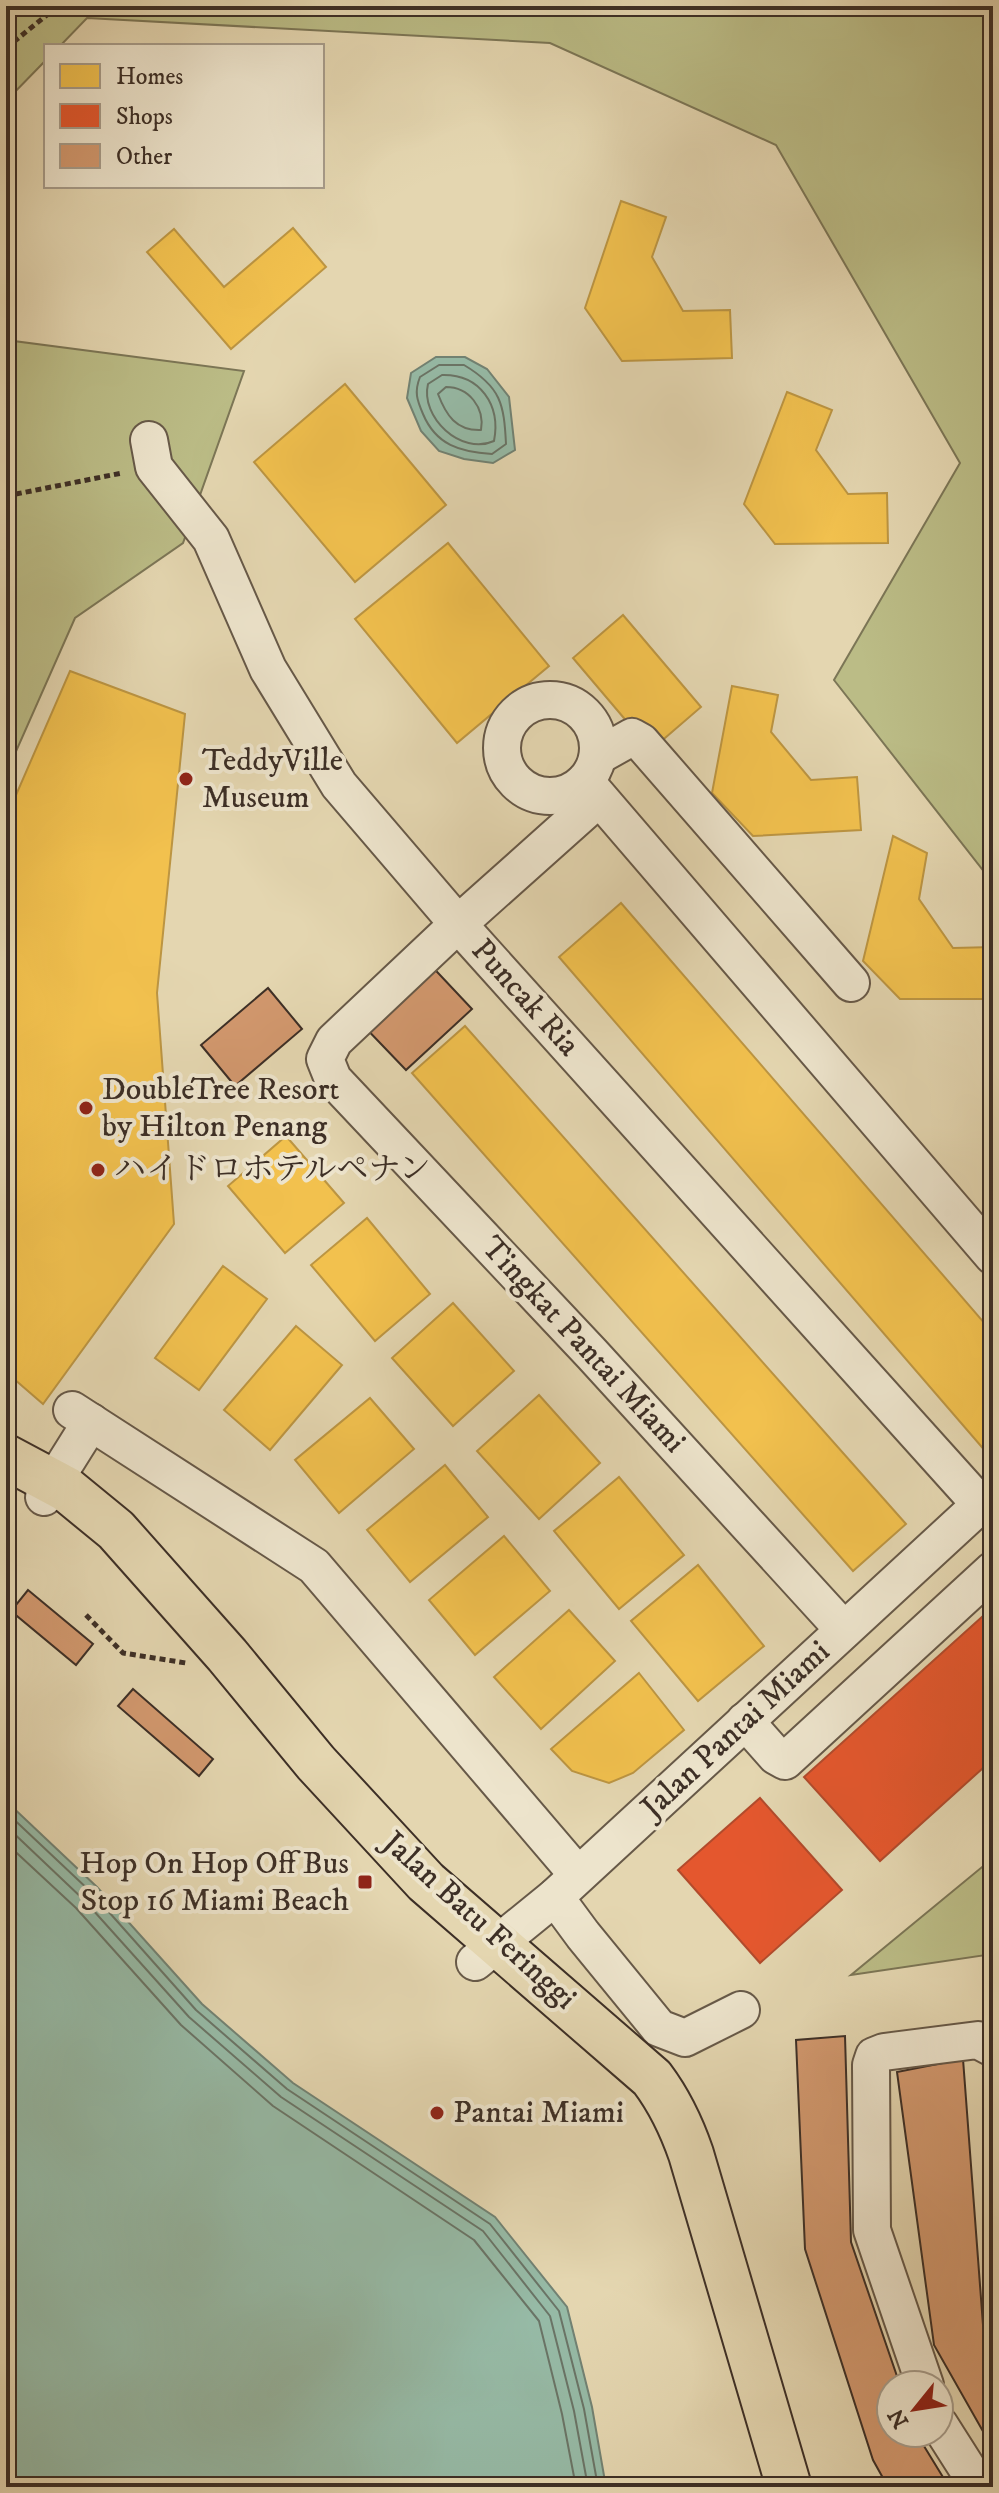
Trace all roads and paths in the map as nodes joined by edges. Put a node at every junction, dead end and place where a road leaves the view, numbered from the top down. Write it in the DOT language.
graph roads {
  1 [pos="58,6"];
  2 [pos="6,48"];
  3 [pos="152,454"];
  4 [pos="6,496"];
  5 [pos="594,778"];
  6 [pos="458,924"];
  7 [pos="851,983"];
  8 [pos="993,1256"];
  9 [pos="6,1457"];
  10 [pos="6,1476"];
  11 [pos="49,1490"];
  12 [pos="986,1498"];
  13 [pos="993,1570"];
  14 [pos="86,1615"];
  15 [pos="844,1630"];
  16 [pos="210,1667"];
  17 [pos="745,1721"];
  18 [pos="566,1886"];
  19 [pos="486,1953"];
  20 [pos="741,2010"];
  21 [pos="993,2048"];
  22 [pos="920,2369"];
  23 [pos="955,2449"];
  24 [pos="769,2487"];
  25 [pos="789,2487"];
  26 [pos="979,2487"];
  1 -- 2 [label="path"];
  3 -- 4 [label="path"];
  3 -- 6 [label="street, Puncak Ria"];
  5 -- 6 [label="street"];
  5 -- 7 [label="street"];
  5 -- 8 [label="street"];
  6 -- 12 [label="street, Puncak Ria"];
  6 -- 15 [label="street, Tingkat Pantai Miami"];
  9 -- 11 [label="main road, Jalan Batu Feringgi"];
  10 -- 11 [label="main road, Jalan Batu Feringgi"];
  11 -- 16 [label="main road, Jalan Batu Feringgi"];
  11 -- 18 [label="street"];
  11 -- 19 [label="main road, Jalan Batu Feringgi"];
  12 -- 15 [label="street, Jalan Pantai Miami"];
  13 -- 17 [label="street"];
  14 -- 16 [label="path"];
  15 -- 17 [label="street, Jalan Pantai Miami"];
  16 -- 19 [label="main road, Jalan Batu Feringgi"];
  17 -- 18 [label="street, Jalan Pantai Miami"];
  18 -- 19 [label="street, Jalan Pantai Miami"];
  18 -- 20 [label="street"];
  19 -- 24 [label="main road, Jalan Batu Feringgi"];
  19 -- 25 [label="main road, Jalan Batu Feringgi"];
  21 -- 22 [label="street"];
  23 -- 26 [label="street"];
}
